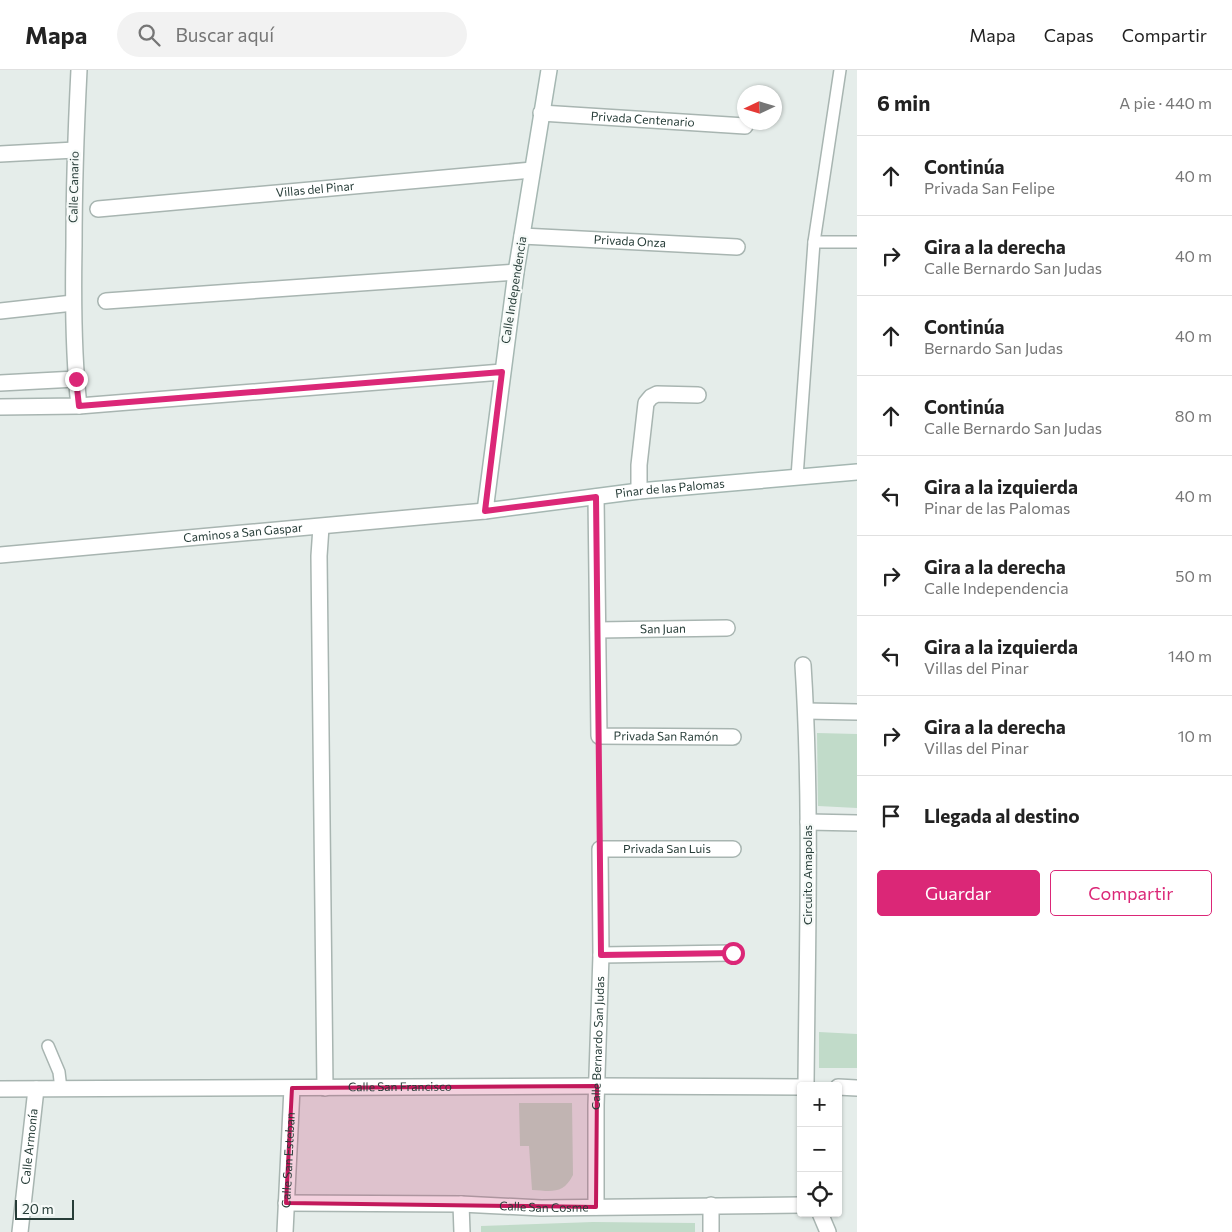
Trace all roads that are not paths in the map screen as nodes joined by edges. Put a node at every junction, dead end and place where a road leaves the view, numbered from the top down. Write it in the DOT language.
graph roads {
  1 [pos="78,70"];
  2 [pos="549,70"];
  3 [pos="840,70"];
  4 [pos="541,113"];
  5 [pos="737,125"];
  6 [pos="74,150"];
  7 [pos="0,154"];
  8 [pos="532,170"];
  9 [pos="98,209"];
  10 [pos="522,236"];
  11 [pos="814,242"];
  12 [pos="857,242"];
  13 [pos="737,247"];
  14 [pos="516,272"];
  15 [pos="106,301"];
  16 [pos="73,303"];
  17 [pos="0,311"];
  18 [pos="502,372"];
  19 [pos="76,379"];
  20 [pos="0,383"];
  21 [pos="698,395"];
  22 [pos="79,406"];
  23 [pos="0,407"];
  24 [pos="857,472"];
  25 [pos="797,477"];
  26 [pos="639,492"];
  27 [pos="596,497"];
  28 [pos="485,511"];
  29 [pos="321,527"];
  30 [pos="0,555"];
  31 [pos="727,628"];
  32 [pos="598,630"];
  33 [pos="802,665"];
  34 [pos="806,711"];
  35 [pos="857,712"];
  36 [pos="733,737"];
  37 [pos="808,822"];
  38 [pos="857,823"];
  39 [pos="600,849"];
  40 [pos="733,849"];
  41 [pos="733,953"];
  42 [pos="601,955"];
  43 [pos="48,1046"];
  44 [pos="806,1082"];
  45 [pos="597,1086"];
  46 [pos="797,1087"];
  47 [pos="292,1088"];
  48 [pos="325,1088"];
  49 [pos="842,1088"];
  50 [pos="857,1088"];
  51 [pos="0,1089"];
  52 [pos="36,1089"];
  53 [pos="61,1089"];
  54 [pos="286,1204"];
  55 [pos="461,1204"];
  56 [pos="711,1205"];
  57 [pos="797,1205"];
  58 [pos="596,1207"];
  59 [pos="822,1217"];
  60 [pos="24,1231"];
  61 [pos="284,1232"];
  62 [pos="462,1232"];
  63 [pos="711,1232"];
  64 [pos="828,1232"];
  1 -- 6 [label="street, Calle Canario"];
  2 -- 4 [label="street, Calle Independencia"];
  3 -- 11 [label="lane"];
  4 -- 5 [label="street, Privada Centenario"];
  4 -- 8 [label="street, Calle Independencia"];
  6 -- 7 [label="street"];
  6 -- 16 [label="street, Calle Canario"];
  8 -- 9 [label="street, Villas del Pinar"];
  8 -- 10 [label="street, Calle Independencia"];
  10 -- 13 [label="street, Privada Onza"];
  10 -- 14 [label="street, Calle Independencia"];
  11 -- 12 [label="lane"];
  11 -- 25 [label="lane"];
  14 -- 15 [label="street"];
  14 -- 18 [label="street, Calle Independencia"];
  16 -- 17 [label="street"];
  16 -- 19 [label="street"];
  18 -- 22 [label="street"];
  18 -- 28 [label="street, Calle Independencia"];
  19 -- 20 [label="street"];
  19 -- 22 [label="street"];
  21 -- 26 [label="street"];
  22 -- 23 [label="street"];
  24 -- 25 [label="street, Pinar de las Palomas"];
  25 -- 26 [label="street, Pinar de las Palomas"];
  26 -- 27 [label="street, Pinar de las Palomas"];
  27 -- 28 [label="street, Pinar de las Palomas"];
  27 -- 32 [label="street"];
  28 -- 29 [label="street, Caminos a San Gaspar"];
  29 -- 30 [label="street, Caminos a San Gaspar"];
  29 -- 48 [label="street"];
  31 -- 32 [label="street, San Juan"];
  32 -- 36 [label="street, Privada San Ramón"];
  33 -- 34 [label="street, Circuito Amapolas"];
  34 -- 35 [label="street"];
  34 -- 37 [label="street, Circuito Amapolas"];
  37 -- 38 [label="street"];
  37 -- 44 [label="street, Circuito Amapolas"];
  39 -- 40 [label="street, Privada San Luis"];
  39 -- 42 [label="street, Calle Bernardo San Judas"];
  41 -- 42 [label="street"];
  42 -- 45 [label="street, Calle Bernardo San Judas"];
  43 -- 53 [label="lane"];
  45 -- 46 [label="street, Calle San Francisco"];
  45 -- 48 [label="street, Calle San Francisco"];
  45 -- 58 [label="street, Calle Bernardo San Judas"];
  47 -- 48 [label="street, Calle San Francisco"];
  47 -- 53 [label="street, Calle San Francisco"];
  47 -- 54 [label="street, Calle San Esteban"];
  49 -- 50 [label="street"];
  51 -- 52 [label="street, Calle San Francisco"];
  52 -- 53 [label="street, Calle San Francisco"];
  52 -- 60 [label="street, Calle Armonía"];
  54 -- 55 [label="street, Calle San Cosme"];
  54 -- 61 [label="street, Calle San Esteban"];
  55 -- 58 [label="street, Calle San Cosme"];
  55 -- 62 [label="street"];
  56 -- 57 [label="street, Calle San Cosme"];
  56 -- 58 [label="street, Calle San Cosme"];
  56 -- 63 [label="street"];
  59 -- 64 [label="street"];
}
